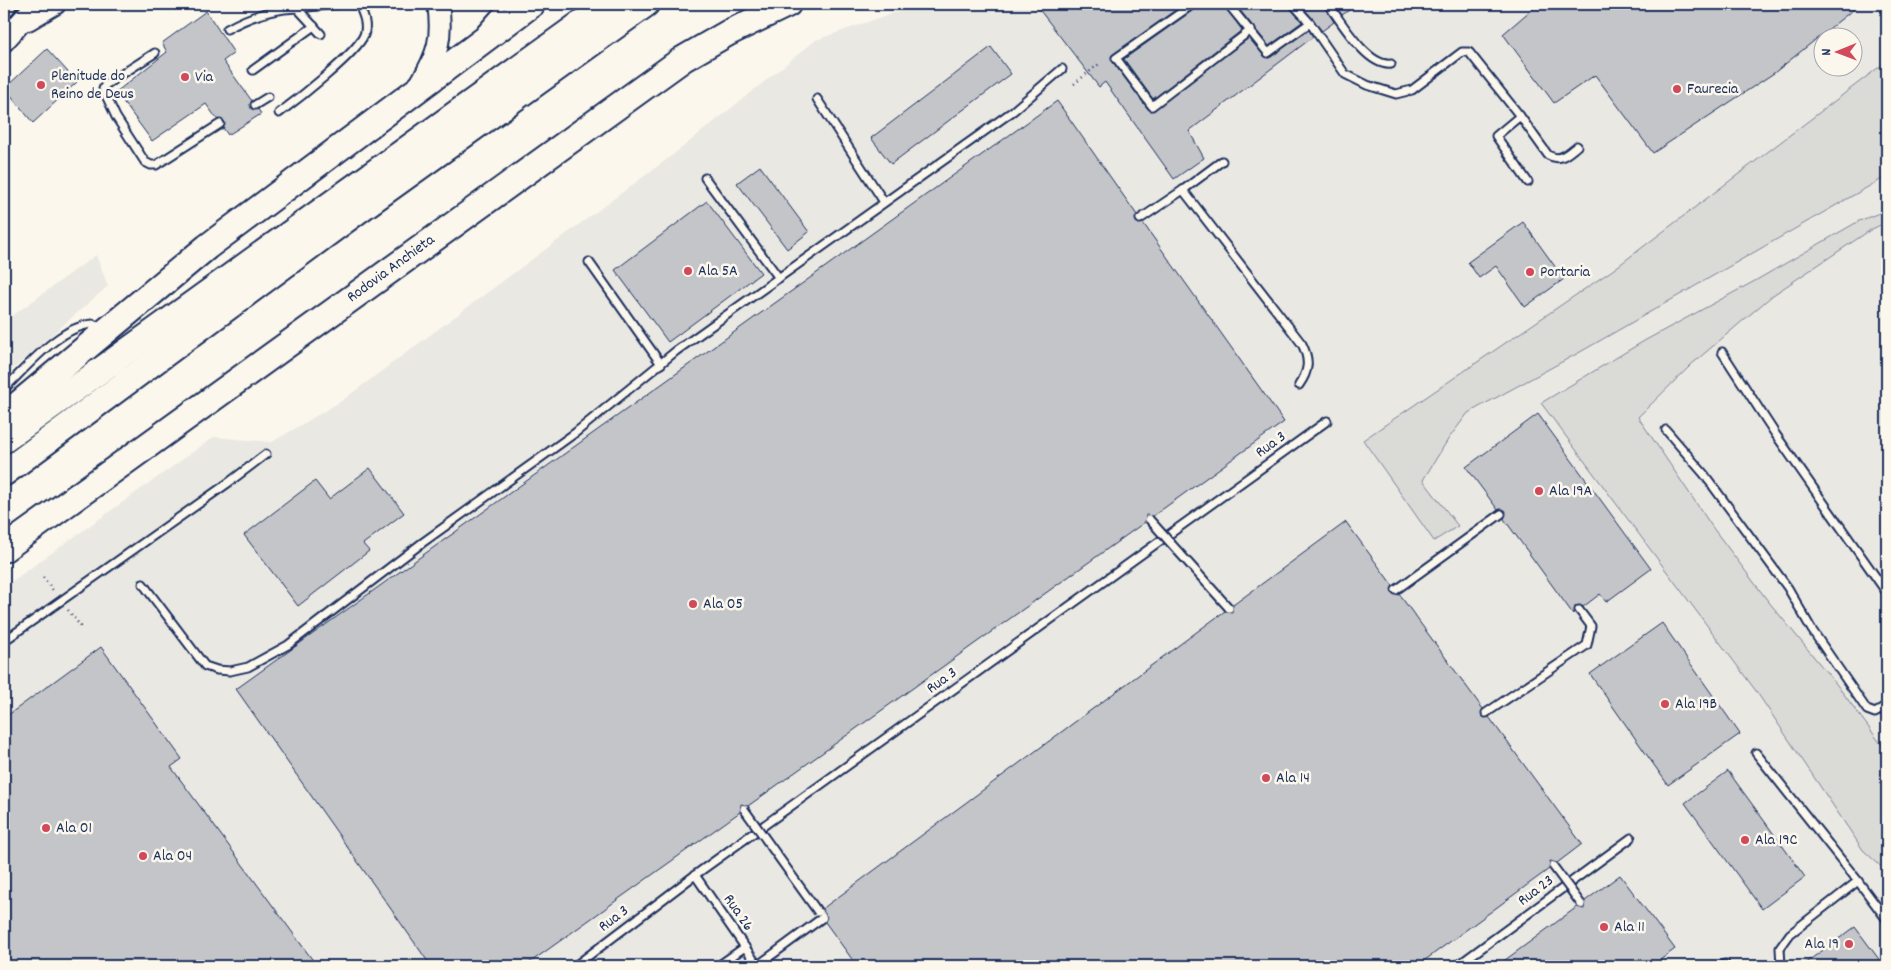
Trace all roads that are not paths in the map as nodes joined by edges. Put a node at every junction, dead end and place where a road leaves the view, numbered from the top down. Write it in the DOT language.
graph roads {
  1 [pos="37,4"];
  2 [pos="55,4"];
  3 [pos="340,4"];
  4 [pos="352,4"];
  5 [pos="438,4"];
  6 [pos="504,4"];
  7 [pos="532,4"];
  8 [pos="608,4"];
  9 [pos="646,4"];
  10 [pos="788,4"];
  11 [pos="1193,4"];
  12 [pos="1228,4"];
  13 [pos="1293,4"];
  14 [pos="1328,4"];
  15 [pos="297,8"];
  16 [pos="1310,23"];
  17 [pos="314,26"];
  18 [pos="227,29"];
  19 [pos="1251,30"];
  20 [pos="10,34"];
  21 [pos="321,34"];
  22 [pos="155,53"];
  23 [pos="463,53"];
  24 [pos="1391,64"];
  25 [pos="1062,69"];
  26 [pos="253,70"];
  27 [pos="418,87"];
  28 [pos="268,97"];
  29 [pos="817,99"];
  30 [pos="254,105"];
  31 [pos="279,114"];
  32 [pos="1520,116"];
  33 [pos="220,124"];
  34 [pos="1577,146"];
  35 [pos="1222,161"];
  36 [pos="705,178"];
  37 [pos="1528,182"];
  38 [pos="1183,190"];
  39 [pos="884,202"];
  40 [pos="1140,219"];
  41 [pos="589,262"];
  42 [pos="779,278"];
  43 [pos="105,331"];
  44 [pos="1722,352"];
  45 [pos="661,364"];
  46 [pos="1299,385"];
  47 [pos="4,389"];
  48 [pos="4,416"];
  49 [pos="1327,421"];
  50 [pos="1666,430"];
  51 [pos="4,440"];
  52 [pos="266,454"];
  53 [pos="4,473"];
  54 [pos="1501,514"];
  55 [pos="1149,519"];
  56 [pos="4,548"];
  57 [pos="143,584"];
  58 [pos="1396,590"];
  59 [pos="1887,594"];
  60 [pos="1228,608"];
  61 [pos="1579,610"];
  62 [pos="4,641"];
  63 [pos="1887,706"];
  64 [pos="1486,712"];
  65 [pos="1756,753"];
  66 [pos="744,809"];
  67 [pos="1631,838"];
  68 [pos="1553,866"];
  69 [pos="695,875"];
  70 [pos="1858,881"];
  71 [pos="1581,904"];
  72 [pos="1887,920"];
  73 [pos="745,947"];
  74 [pos="575,966"];
  75 [pos="718,966"];
  76 [pos="758,966"];
  77 [pos="1458,966"];
  78 [pos="1781,966"];
  1 -- 20 [label="main road"];
  2 -- 20 [label="main road"];
  3 -- 15 [label="lane"];
  4 -- 31 [label="lane"];
  5 -- 27 [label="main road"];
  6 -- 23 [label="lane"];
  7 -- 23 [label="highway"];
  8 -- 51 [label="highway"];
  9 -- 53 [label="highway"];
  10 -- 56 [label="highway, Rodovia Anchieta"];
  11 -- 19 [label="lane"];
  12 -- 19 [label="lane"];
  13 -- 16 [label="lane"];
  14 -- 24 [label="lane"];
  15 -- 17 [label="lane"];
  15 -- 18 [label="lane"];
  16 -- 19 [label="lane"];
  16 -- 32 [label="lane"];
  17 -- 21 [label="lane"];
  17 -- 26 [label="lane"];
  22 -- 33 [label="lane"];
  23 -- 27 [label="highway"];
  25 -- 39 [label="lane"];
  27 -- 43 [label="highway"];
  28 -- 30 [label="lane"];
  29 -- 39 [label="lane"];
  32 -- 34 [label="lane"];
  32 -- 37 [label="lane"];
  35 -- 38 [label="lane"];
  36 -- 42 [label="lane"];
  38 -- 40 [label="lane"];
  38 -- 46 [label="lane"];
  39 -- 42 [label="lane"];
  41 -- 45 [label="lane"];
  42 -- 45 [label="lane"];
  43 -- 47 [label="lane"];
  43 -- 48 [label="highway"];
  44 -- 59 [label="lane"];
  45 -- 57 [label="lane"];
  49 -- 69 [label="lane, Rua 3"];
  50 -- 63 [label="lane"];
  52 -- 62 [label="lane"];
  54 -- 58 [label="lane"];
  55 -- 60 [label="lane, bridge"];
  61 -- 64 [label="lane"];
  65 -- 70 [label="lane"];
  66 -- 76 [label="lane, bridge"];
  67 -- 77 [label="lane, Rua 23"];
  68 -- 71 [label="lane, bridge"];
  69 -- 73 [label="lane, Rua 26"];
  69 -- 74 [label="lane, Rua 3"];
  70 -- 72 [label="lane"];
  70 -- 78 [label="lane"];
  73 -- 75 [label="lane"];
  73 -- 76 [label="lane, Rua 26"];
}
